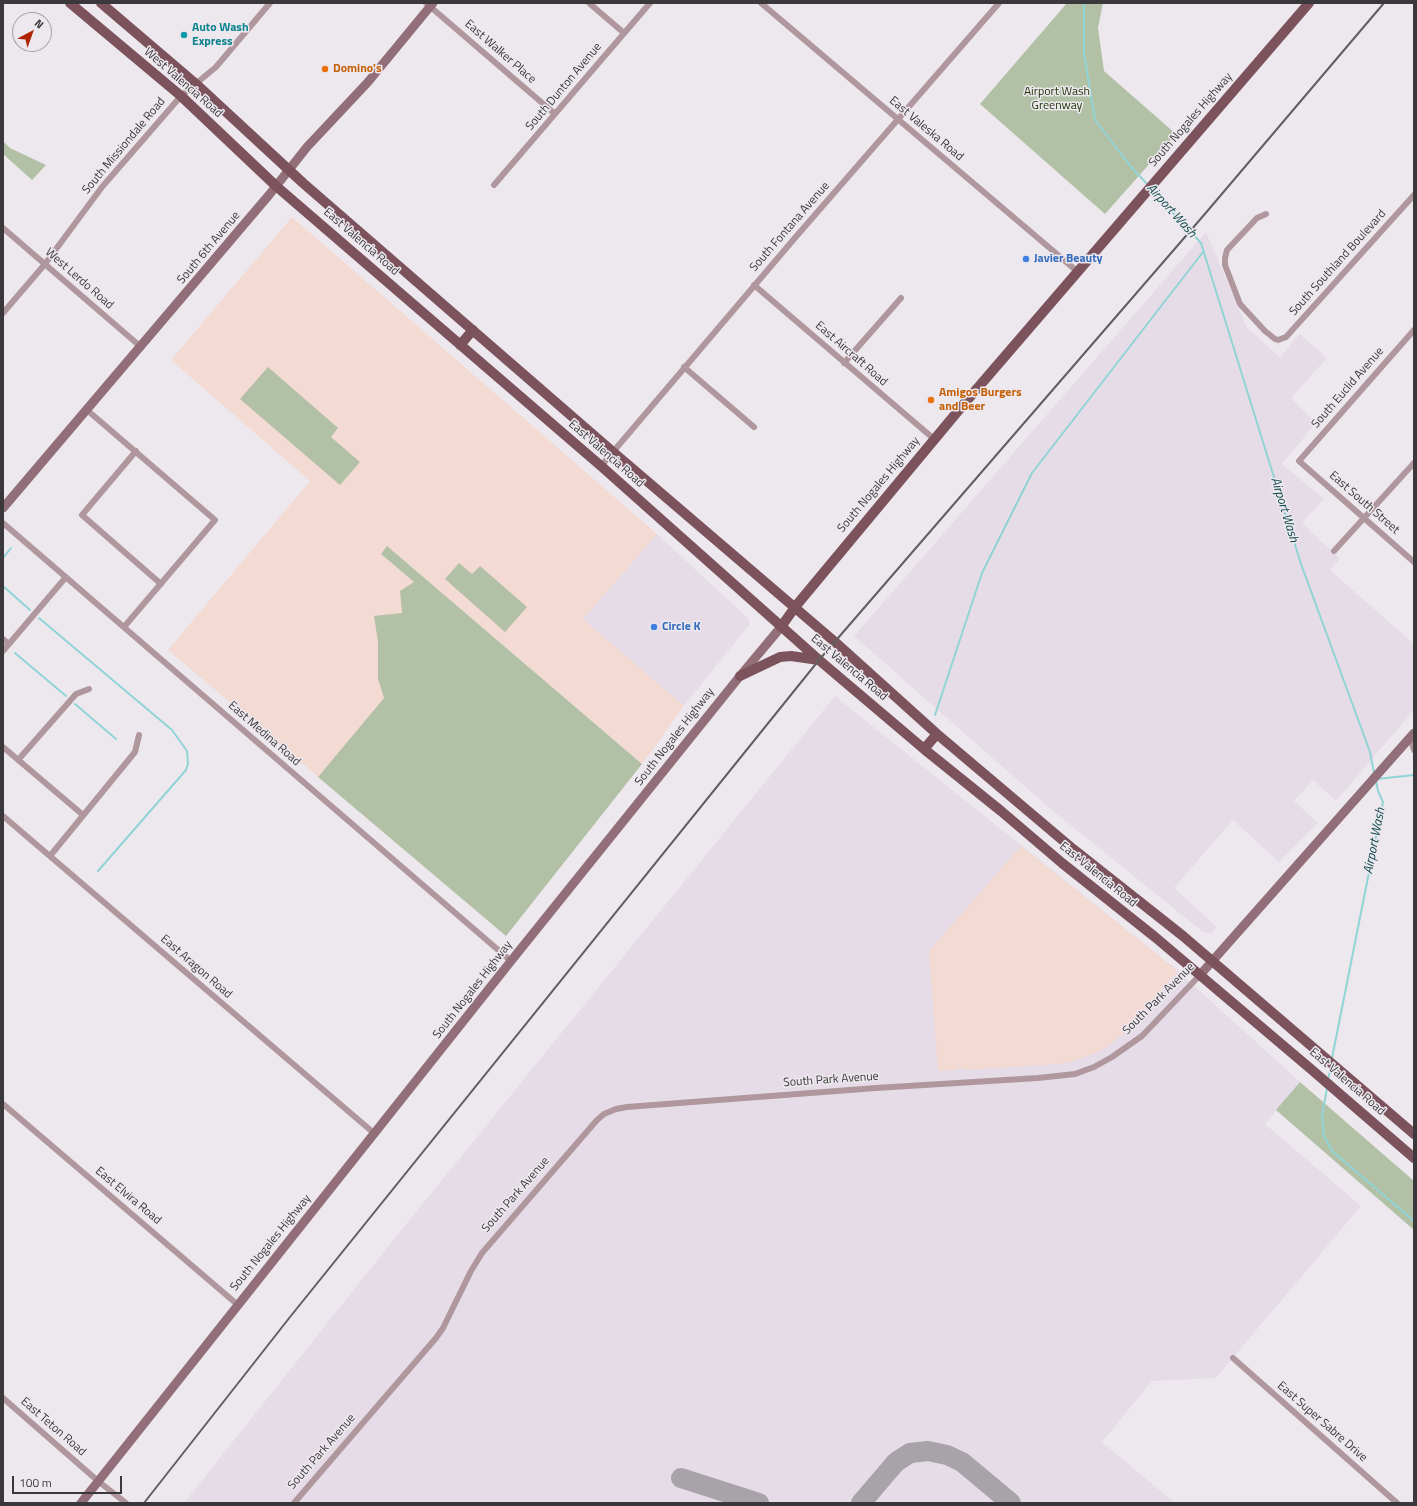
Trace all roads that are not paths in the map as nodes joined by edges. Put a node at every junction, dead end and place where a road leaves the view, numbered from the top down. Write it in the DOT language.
graph roads {
  1 [pos="70,3"];
  2 [pos="100,3"];
  3 [pos="270,3"];
  4 [pos="589,3"];
  5 [pos="650,3"];
  6 [pos="761,3"];
  7 [pos="998,3"];
  8 [pos="1309,3"];
  9 [pos="430,4"];
  10 [pos="624,33"];
  11 [pos="196,84"];
  12 [pos="181,96"];
  13 [pos="555,114"];
  14 [pos="898,119"];
  15 [pos="289,170"];
  16 [pos="494,185"];
  17 [pos="276,186"];
  18 [pos="1414,195"];
  19 [pos="1266,214"];
  20 [pos="3,228"];
  21 [pos="45,264"];
  22 [pos="1078,272"];
  23 [pos="754,286"];
  24 [pos="901,298"];
  25 [pos="3,313"];
  26 [pos="473,330"];
  27 [pos="1414,330"];
  28 [pos="460,345"];
  29 [pos="141,347"];
  30 [pos="844,363"];
  31 [pos="684,367"];
  32 [pos="87,410"];
  33 [pos="754,427"];
  34 [pos="934,439"];
  35 [pos="136,451"];
  36 [pos="613,452"];
  37 [pos="1299,461"];
  38 [pos="1414,463"];
  39 [pos="601,466"];
  40 [pos="3,508"];
  41 [pos="1364,518"];
  42 [pos="3,523"];
  43 [pos="1334,552"];
  44 [pos="1414,562"];
  45 [pos="66,577"];
  46 [pos="161,584"];
  47 [pos="795,607"];
  48 [pos="781,626"];
  49 [pos="124,627"];
  50 [pos="3,639"];
  51 [pos="9,644"];
  52 [pos="3,651"];
  53 [pos="819,660"];
  54 [pos="740,676"];
  55 [pos="89,689"];
  56 [pos="937,734"];
  57 [pos="139,735"];
  58 [pos="1412,735"];
  59 [pos="3,747"];
  60 [pos="924,749"];
  61 [pos="1414,750"];
  62 [pos="18,760"];
  63 [pos="83,815"];
  64 [pos="3,816"];
  65 [pos="1074,849"];
  66 [pos="50,856"];
  67 [pos="1062,863"];
  68 [pos="511,961"];
  69 [pos="1213,962"];
  70 [pos="1200,975"];
  71 [pos="3,1104"];
  72 [pos="375,1134"];
  73 [pos="1414,1134"];
  74 [pos="1414,1158"];
  75 [pos="238,1305"];
  76 [pos="1233,1358"];
  77 [pos="3,1398"];
  78 [pos="98,1481"];
  79 [pos="81,1503"];
  80 [pos="126,1503"];
  81 [pos="294,1503"];
  82 [pos="1397,1503"];
  1 -- 12 [label="main road, West Valencia Road"];
  2 -- 11 [label="main road, West Valencia Road"];
  3 -- 11 [label="street, South Missiondale Road"];
  4 -- 10 [label="street"];
  5 -- 10 [label="street, South Dunton Avenue"];
  6 -- 14 [label="street, East Valeska Road"];
  7 -- 14 [label="street, South Fontana Avenue"];
  8 -- 22 [label="main road, South Nogales Highway"];
  9 -- 13 [label="street, East Walker Place"];
  9 -- 15 [label="main road, South 6th Avenue"];
  10 -- 13 [label="street, South Dunton Avenue"];
  11 -- 12 [label="street, South Missiondale Road"];
  11 -- 15 [label="main road, West Valencia Road"];
  12 -- 17 [label="main road, West Valencia Road"];
  12 -- 21 [label="street, South Missiondale Road"];
  13 -- 16 [label="street, South Dunton Avenue"];
  14 -- 22 [label="street, East Valeska Road"];
  14 -- 23 [label="street, South Fontana Avenue"];
  15 -- 17 [label="main road, South 6th Avenue"];
  15 -- 26 [label="main road, East Valencia Road"];
  17 -- 28 [label="main road, East Valencia Road"];
  17 -- 29 [label="main road, South 6th Avenue"];
  18 -- 19 [label="street, South Southland Boulevard"];
  20 -- 21 [label="street, West Lerdo Road"];
  21 -- 25 [label="street, South Missiondale Road"];
  21 -- 29 [label="street, West Lerdo Road"];
  22 -- 34 [label="main road, South Nogales Highway"];
  23 -- 30 [label="street, East Aircraft Road"];
  23 -- 31 [label="street, South Fontana Avenue"];
  24 -- 30 [label="street"];
  26 -- 28 [label="main road"];
  26 -- 36 [label="main road, East Valencia Road"];
  27 -- 37 [label="street, South Euclid Avenue"];
  28 -- 39 [label="main road, East Valencia Road"];
  29 -- 32 [label="main road, South 6th Avenue"];
  30 -- 34 [label="street, East Aircraft Road"];
  31 -- 33 [label="street"];
  31 -- 36 [label="street, South Fontana Avenue"];
  32 -- 35 [label="street"];
  32 -- 40 [label="main road, South 6th Avenue"];
  34 -- 47 [label="main road, South Nogales Highway"];
  35 -- 46 [label="street"];
  35 -- 46 [label="street"];
  36 -- 39 [label="street, South Fontana Avenue"];
  36 -- 47 [label="main road, East Valencia Road"];
  37 -- 41 [label="street, East South Street"];
  38 -- 41 [label="street"];
  39 -- 48 [label="main road, East Valencia Road"];
  41 -- 43 [label="street"];
  41 -- 44 [label="street, East South Street"];
  42 -- 45 [label="street, East Medina Road"];
  45 -- 49 [label="street, East Medina Road"];
  45 -- 51 [label="street"];
  46 -- 49 [label="street"];
  47 -- 48 [label="main road, South Nogales Highway"];
  47 -- 56 [label="main road, East Valencia Road"];
  48 -- 53 [label="main road, East Valencia Road"];
  48 -- 54 [label="main road, South Nogales Highway"];
  49 -- 68 [label="street, East Medina Road"];
  50 -- 51 [label="street"];
  51 -- 52 [label="street"];
  53 -- 54 [label="main road"];
  53 -- 60 [label="main road, East Valencia Road"];
  54 -- 68 [label="main road, South Nogales Highway"];
  55 -- 62 [label="street"];
  56 -- 60 [label="main road"];
  56 -- 65 [label="main road, East Valencia Road"];
  57 -- 63 [label="street"];
  58 -- 61 [label="street"];
  58 -- 69 [label="main road, South Park Avenue"];
  59 -- 62 [label="street"];
  60 -- 67 [label="main road, East Valencia Road"];
  62 -- 63 [label="street"];
  63 -- 66 [label="street"];
  64 -- 66 [label="street, East Aragon Road"];
  65 -- 67 [label="main road"];
  65 -- 69 [label="main road, East Valencia Road"];
  66 -- 72 [label="street, East Aragon Road"];
  67 -- 70 [label="main road, East Valencia Road"];
  68 -- 72 [label="main road, South Nogales Highway"];
  69 -- 70 [label="main road, South Park Avenue"];
  69 -- 73 [label="main road, East Valencia Road"];
  70 -- 74 [label="main road, East Valencia Road"];
  70 -- 81 [label="street, South Park Avenue"];
  71 -- 75 [label="street, East Elvira Road"];
  72 -- 75 [label="main road, South Nogales Highway"];
  75 -- 78 [label="main road, South Nogales Highway"];
  76 -- 82 [label="street, East Super Sabre Drive"];
  77 -- 78 [label="street, East Teton Road"];
  78 -- 79 [label="main road, South Nogales Highway"];
  78 -- 80 [label="street, East Teton Road"];
}
